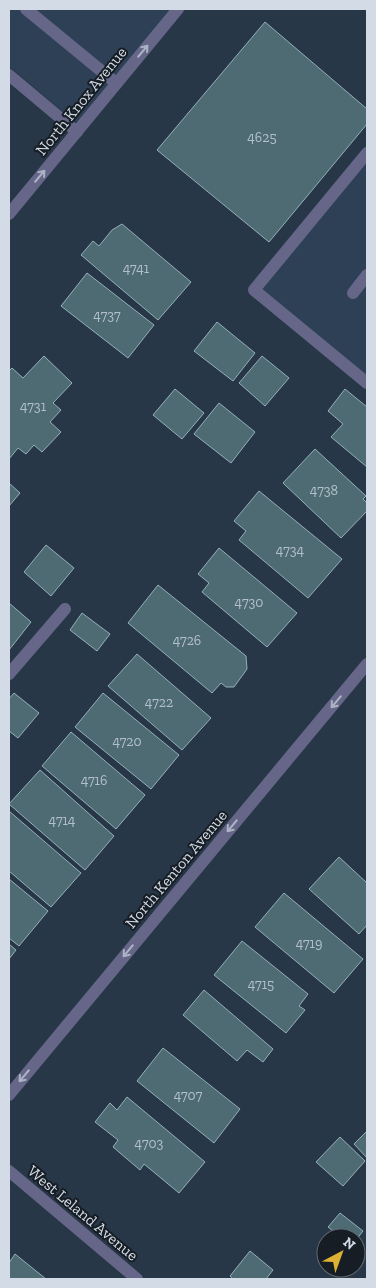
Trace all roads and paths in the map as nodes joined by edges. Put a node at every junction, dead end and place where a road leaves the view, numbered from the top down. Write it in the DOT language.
graph roads {
  1 [pos="26,9"];
  2 [pos="178,9"];
  3 [pos="9,75"];
  4 [pos="116,83"];
  5 [pos="77,132"];
  6 [pos="367,153"];
  7 [pos="9,214"];
  8 [pos="367,275"];
  9 [pos="353,293"];
  10 [pos="367,383"];
  11 [pos="65,609"];
  12 [pos="367,664"];
  13 [pos="9,674"];
  14 [pos="9,1095"];
  15 [pos="9,1171"];
  16 [pos="137,1279"];
  1 -- 4 [label="street"];
  4 -- 2 [label="street, North Knox Avenue, one-way"];
  3 -- 5 [label="street"];
  4 -- 5 [label="street, North Knox Avenue"];
  7 -- 5 [label="street, North Knox Avenue, one-way"];
  6 -- 10 [label="street"];
  8 -- 9 [label="street"];
  11 -- 13 [label="street"];
  12 -- 14 [label="street, North Kenton Avenue, one-way"];
  15 -- 16 [label="street, West Leland Avenue"];
}
